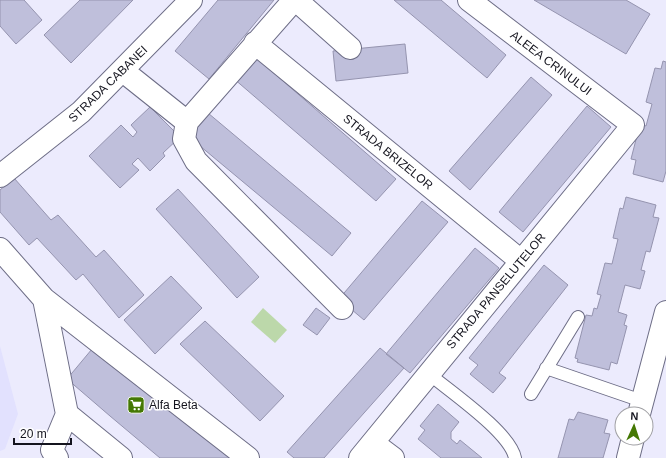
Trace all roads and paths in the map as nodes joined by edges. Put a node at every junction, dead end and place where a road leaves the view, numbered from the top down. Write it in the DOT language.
graph roads {
  1 [pos="295,0"];
  2 [pos="469,0"];
  3 [pos="189,1"];
  4 [pos="255,43"];
  5 [pos="350,48"];
  6 [pos="123,71"];
  7 [pos="187,122"];
  8 [pos="633,125"];
  9 [pos="0,176"];
  10 [pos="0,249"];
  11 [pos="521,261"];
  12 [pos="44,299"];
  13 [pos="342,308"];
  14 [pos="666,312"];
  15 [pos="578,317"];
  16 [pos="546,368"];
  17 [pos="428,373"];
  18 [pos="530,394"];
  19 [pos="636,406"];
  20 [pos="642,406"];
  21 [pos="67,414"];
  22 [pos="631,446"];
  23 [pos="367,450"];
  24 [pos="57,458"];
  25 [pos="121,458"];
  26 [pos="248,458"];
  27 [pos="394,458"];
  28 [pos="514,458"];
  29 [pos="628,458"];
  1 -- 4 [label="street"];
  1 -- 5 [label="street"];
  2 -- 8 [label="street, ALEEA CRINULUI"];
  3 -- 6 [label="street, STRADA CABANEI"];
  4 -- 7 [label="street"];
  4 -- 11 [label="street, STRADA BRIZELOR"];
  6 -- 7 [label="street"];
  6 -- 9 [label="street, STRADA CABANEI"];
  7 -- 13 [label="street"];
  8 -- 11 [label="street, STRADA PANSELUȚELOR"];
  10 -- 12 [label="street"];
  11 -- 17 [label="street, STRADA PANSELUȚELOR"];
  12 -- 21 [label="street"];
  12 -- 26 [label="street"];
  14 -- 20 [label="street"];
  15 -- 16 [label="lane"];
  16 -- 18 [label="lane"];
  16 -- 19 [label="lane"];
  17 -- 23 [label="street, STRADA PANSELUȚELOR"];
  17 -- 28 [label="lane"];
  21 -- 24 [label="street"];
  21 -- 25 [label="street"];
  22 -- 29 [label="street"];
  23 -- 27 [label="street"];
}
